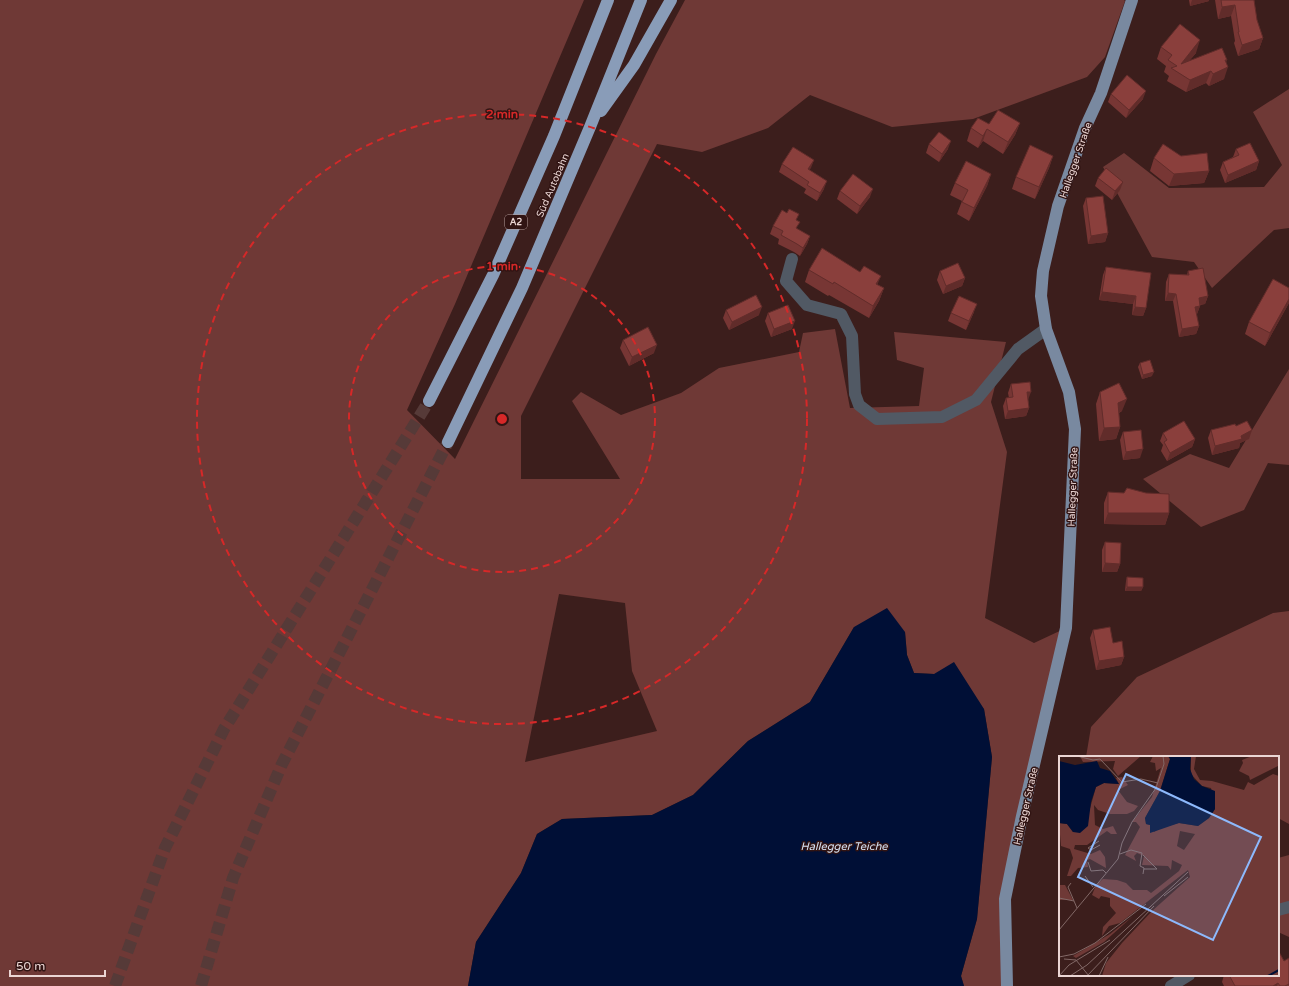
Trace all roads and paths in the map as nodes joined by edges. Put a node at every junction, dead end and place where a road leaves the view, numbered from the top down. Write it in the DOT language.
graph roads {
  1 [pos="608,0"];
  2 [pos="641,0"];
  3 [pos="671,0"];
  4 [pos="1132,0"];
  5 [pos="590,127"];
  6 [pos="792,259"];
  7 [pos="1046,329"];
  8 [pos="429,401"];
  9 [pos="448,442"];
  10 [pos="1289,907"];
  11 [pos="1279,910"];
  12 [pos="1187,976"];
  13 [pos="1007,986"];
  14 [pos="1171,986"];
  1 -- 8 [label="highway, Süd Autobahn / A2"];
  2 -- 5 [label="highway, Süd Autobahn"];
  3 -- 5 [label="highway"];
  4 -- 7 [label="main road, Hallegger Straße"];
  5 -- 9 [label="highway, Süd Autobahn"];
  6 -- 7 [label="street"];
  7 -- 13 [label="main road, Hallegger Straße"];
  10 -- 11 [label="street"];
  12 -- 14 [label="street"];
}
